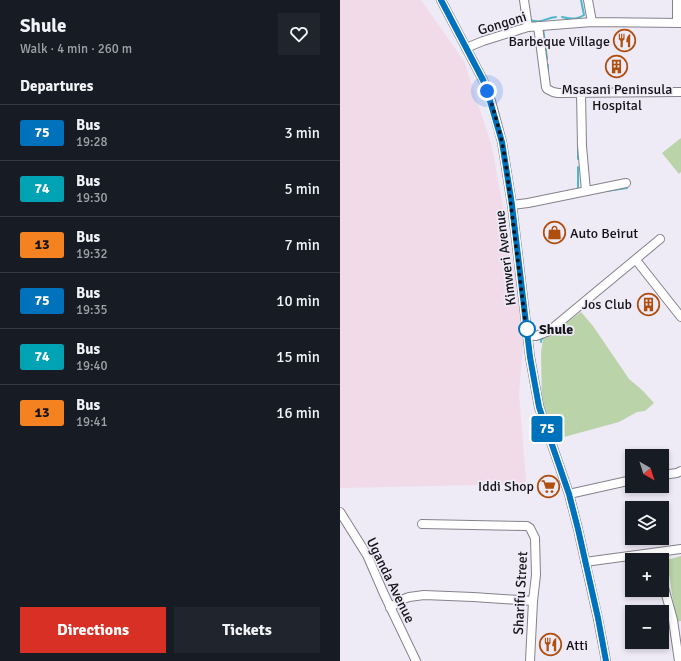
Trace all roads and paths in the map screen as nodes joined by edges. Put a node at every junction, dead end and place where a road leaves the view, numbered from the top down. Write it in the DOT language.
graph roads {
  1 [pos="441,0"];
  2 [pos="524,0"];
  3 [pos="588,0"];
  4 [pos="677,0"];
  5 [pos="592,22"];
  6 [pos="679,23"];
  7 [pos="528,26"];
  8 [pos="538,26"];
  9 [pos="466,48"];
  10 [pos="681,92"];
  11 [pos="581,93"];
  12 [pos="626,183"];
  13 [pos="586,191"];
  14 [pos="512,205"];
  15 [pos="660,239"];
  16 [pos="636,260"];
  17 [pos="681,317"];
  18 [pos="528,335"];
  19 [pos="681,471"];
  20 [pos="669,474"];
  21 [pos="625,482"];
  22 [pos="569,494"];
  23 [pos="340,512"];
  24 [pos="422,524"];
  25 [pos="681,549"];
  26 [pos="667,553"];
  27 [pos="625,559"];
  28 [pos="585,562"];
  29 [pos="667,597"];
  30 [pos="533,601"];
  31 [pos="390,608"];
  32 [pos="416,661"];
  33 [pos="530,661"];
  34 [pos="606,661"];
  35 [pos="679,661"];
  1 -- 9 [label="street, Kimweri Avenue"];
  2 -- 7 [label="street"];
  3 -- 5 [label="street"];
  4 -- 6 [label="street"];
  5 -- 6 [label="street"];
  5 -- 8 [label="street"];
  7 -- 8 [label="street, Gongoni"];
  7 -- 9 [label="street, Gongoni"];
  8 -- 11 [label="street, Gongoni"];
  9 -- 14 [label="street, Kimweri Avenue"];
  10 -- 11 [label="street, Gongoni"];
  11 -- 13 [label="street"];
  12 -- 13 [label="street"];
  13 -- 14 [label="street"];
  14 -- 18 [label="street, Kimweri Avenue"];
  15 -- 16 [label="street"];
  16 -- 17 [label="street"];
  16 -- 18 [label="street"];
  18 -- 22 [label="street, Kimweri Avenue"];
  19 -- 20 [label="street"];
  21 -- 22 [label="street"];
  22 -- 28 [label="street, Kimweri Avenue"];
  23 -- 31 [label="street, Uganda Avenue"];
  24 -- 30 [label="street, Sharifu Street"];
  25 -- 26 [label="street"];
  27 -- 28 [label="street"];
  28 -- 34 [label="street, Kimweri Avenue"];
  29 -- 35 [label="street"];
  30 -- 31 [label="street"];
  30 -- 33 [label="street, Sharifu Street"];
  31 -- 32 [label="street, Uganda Avenue"];
}
